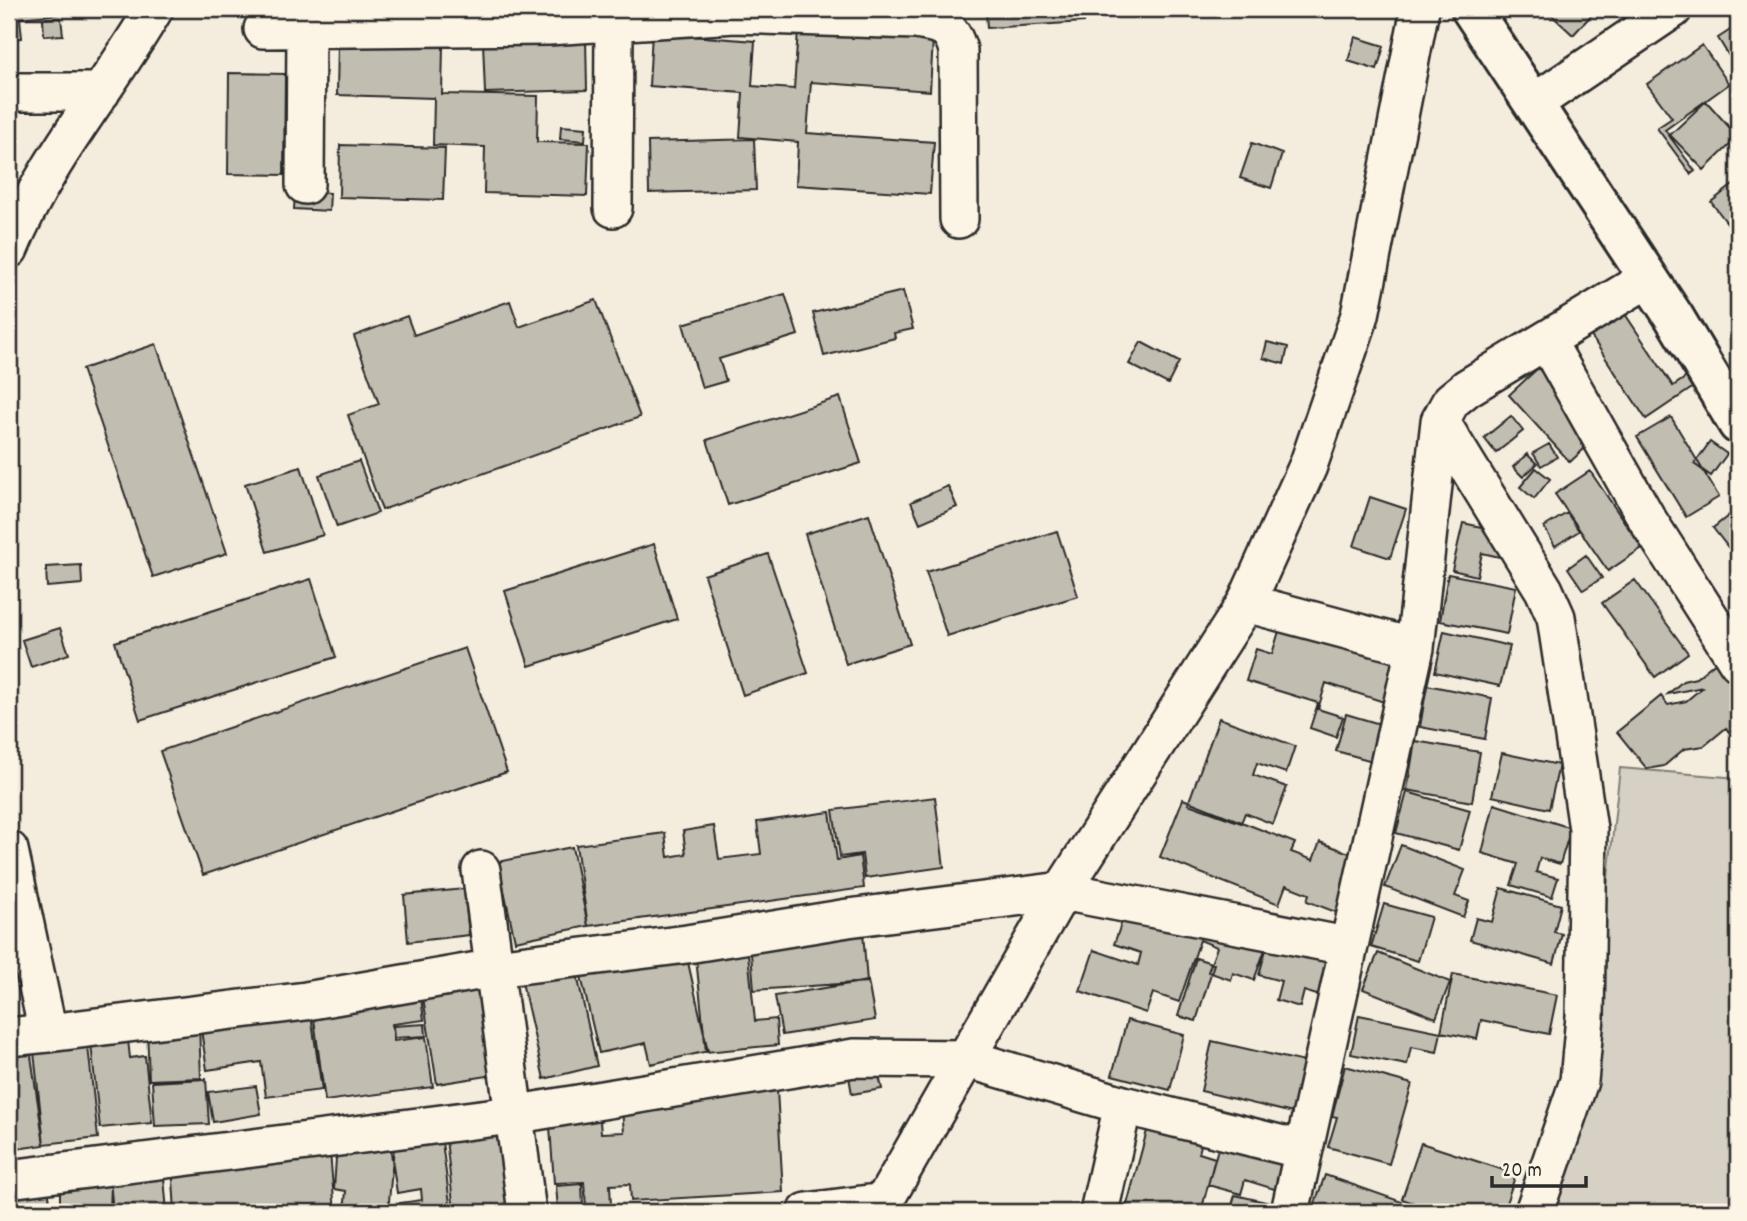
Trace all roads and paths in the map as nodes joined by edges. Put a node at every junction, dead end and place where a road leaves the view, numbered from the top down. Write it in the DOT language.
graph roads {
  1 [pos="154,9"];
  2 [pos="1420,9"];
  3 [pos="1471,9"];
  4 [pos="1673,9"];
  5 [pos="735,11"];
  6 [pos="614,22"];
  7 [pos="306,28"];
  8 [pos="263,29"];
  9 [pos="9,92"];
  10 [pos="100,92"];
  11 [pos="1534,103"];
  12 [pos="305,185"];
  13 [pos="612,208"];
  14 [pos="959,219"];
  15 [pos="9,249"];
  16 [pos="1647,279"];
  17 [pos="1546,340"];
  18 [pos="1440,421"];
  19 [pos="1738,424"];
  20 [pos="1246,603"];
  21 [pos="1415,648"];
  22 [pos="1738,662"];
  23 [pos="9,850"];
  24 [pos="481,870"];
  25 [pos="1062,891"];
  26 [pos="1346,946"];
  27 [pos="495,968"];
  28 [pos="48,1033"];
  29 [pos="9,1037"];
  30 [pos="968,1059"];
  31 [pos="1123,1105"];
  32 [pos="512,1115"];
  33 [pos="1303,1150"];
  34 [pos="9,1179"];
  35 [pos="881,1207"];
  36 [pos="527,1212"];
  37 [pos="807,1212"];
  38 [pos="1099,1212"];
  39 [pos="1290,1212"];
  40 [pos="1534,1212"];
  1 -- 10 [label="street"];
  2 -- 20 [label="street"];
  3 -- 11 [label="street"];
  4 -- 11 [label="street"];
  5 -- 6 [label="street"];
  5 -- 14 [label="street"];
  6 -- 7 [label="street"];
  6 -- 13 [label="street"];
  7 -- 8 [label="street"];
  7 -- 12 [label="street"];
  9 -- 10 [label="street"];
  10 -- 15 [label="street"];
  11 -- 16 [label="street"];
  16 -- 17 [label="street"];
  16 -- 19 [label="street"];
  17 -- 18 [label="street"];
  17 -- 22 [label="street"];
  18 -- 21 [label="street"];
  18 -- 40 [label="street"];
  20 -- 21 [label="street"];
  20 -- 25 [label="street"];
  21 -- 26 [label="street"];
  23 -- 28 [label="street"];
  24 -- 27 [label="street"];
  25 -- 26 [label="street"];
  25 -- 27 [label="street"];
  25 -- 30 [label="street"];
  26 -- 33 [label="street"];
  27 -- 28 [label="street"];
  27 -- 32 [label="street"];
  28 -- 29 [label="street"];
  30 -- 31 [label="street"];
  30 -- 32 [label="street"];
  30 -- 35 [label="street"];
  31 -- 33 [label="street"];
  31 -- 38 [label="street"];
  32 -- 34 [label="street"];
  32 -- 36 [label="street"];
  33 -- 39 [label="street"];
  35 -- 37 [label="street"];
}
